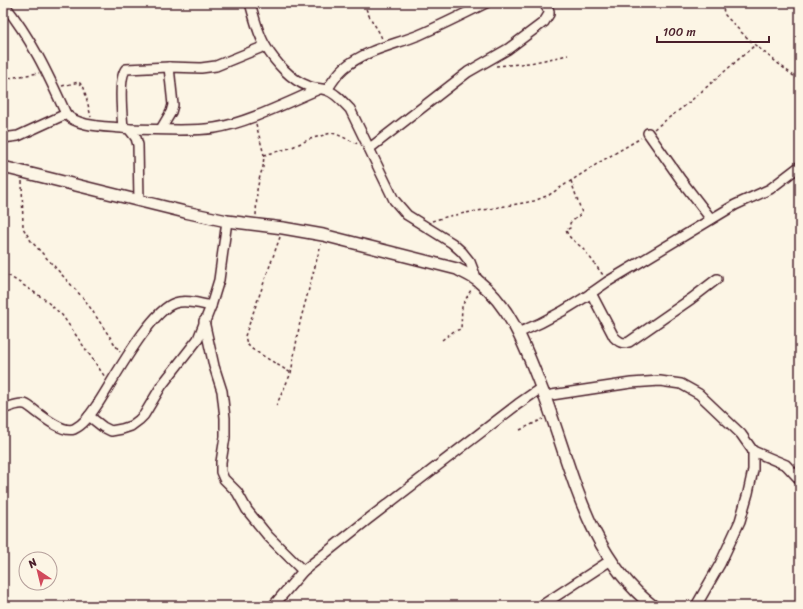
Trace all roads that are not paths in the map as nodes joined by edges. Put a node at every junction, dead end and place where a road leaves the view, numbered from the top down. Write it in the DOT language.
graph roads {
  1 [pos="3,3"];
  2 [pos="250,3"];
  3 [pos="486,3"];
  4 [pos="544,3"];
  5 [pos="265,46"];
  6 [pos="169,67"];
  7 [pos="323,89"];
  8 [pos="66,114"];
  9 [pos="126,129"];
  10 [pos="161,129"];
  11 [pos="648,133"];
  12 [pos="3,138"];
  13 [pos="371,150"];
  14 [pos="800,166"];
  15 [pos="3,167"];
  16 [pos="139,201"];
  17 [pos="711,219"];
  18 [pos="227,220"];
  19 [pos="717,279"];
  20 [pos="477,280"];
  21 [pos="591,293"];
  22 [pos="211,306"];
  23 [pos="204,321"];
  24 [pos="518,333"];
  25 [pos="543,392"];
  26 [pos="3,409"];
  27 [pos="89,416"];
  28 [pos="753,451"];
  29 [pos="800,480"];
  30 [pos="611,560"];
  31 [pos="303,572"];
  32 [pos="273,606"];
  33 [pos="541,606"];
  34 [pos="653,606"];
  35 [pos="696,606"];
  1 -- 8 [label="street"];
  2 -- 5 [label="street"];
  3 -- 7 [label="street"];
  4 -- 13 [label="street"];
  5 -- 6 [label="street"];
  5 -- 7 [label="street"];
  6 -- 9 [label="street"];
  6 -- 10 [label="street"];
  7 -- 10 [label="street"];
  7 -- 13 [label="street"];
  8 -- 9 [label="street"];
  8 -- 12 [label="street"];
  9 -- 10 [label="street"];
  9 -- 16 [label="street"];
  11 -- 17 [label="street"];
  13 -- 20 [label="street"];
  14 -- 17 [label="street"];
  15 -- 16 [label="street"];
  16 -- 18 [label="street"];
  17 -- 21 [label="street"];
  18 -- 20 [label="street"];
  18 -- 22 [label="street"];
  19 -- 21 [label="street"];
  20 -- 24 [label="street"];
  21 -- 24 [label="street"];
  22 -- 23 [label="street"];
  22 -- 27 [label="street"];
  23 -- 27 [label="street"];
  23 -- 31 [label="street"];
  24 -- 25 [label="street"];
  25 -- 28 [label="street"];
  25 -- 30 [label="street"];
  25 -- 31 [label="street"];
  26 -- 27 [label="street"];
  28 -- 29 [label="street"];
  28 -- 35 [label="street"];
  30 -- 33 [label="street"];
  30 -- 34 [label="street"];
  31 -- 32 [label="street"];
}
